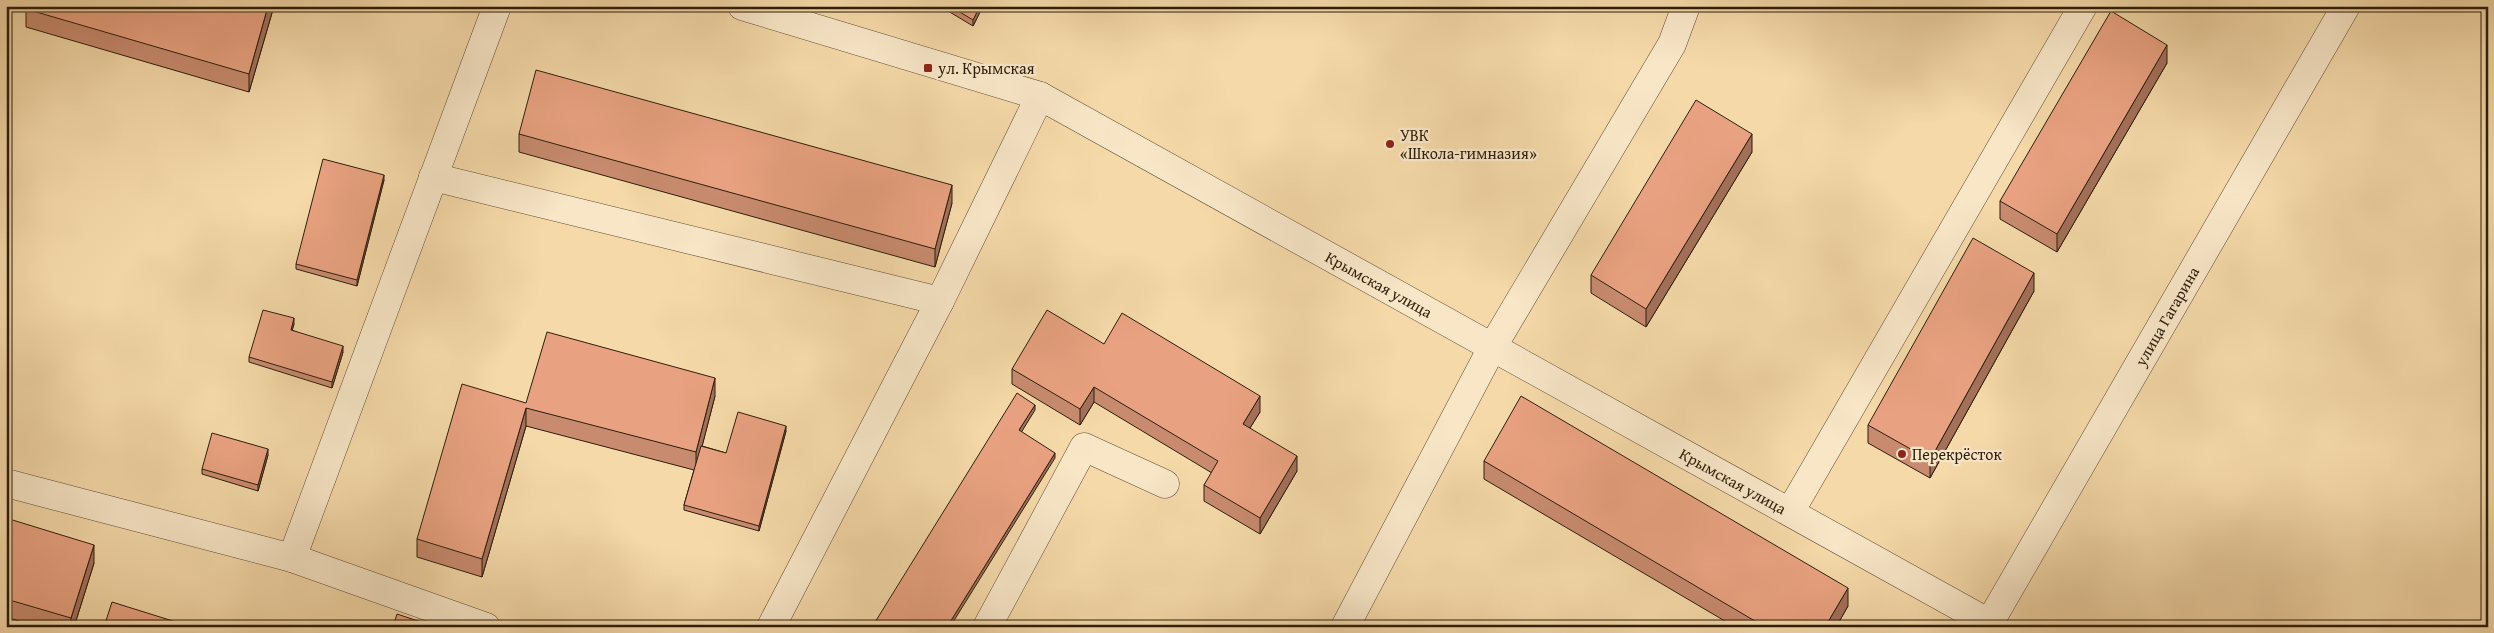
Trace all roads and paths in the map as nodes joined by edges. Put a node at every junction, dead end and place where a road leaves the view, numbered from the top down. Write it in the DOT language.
graph roads {
  1 [pos="496,6"];
  2 [pos="742,6"];
  3 [pos="1686,6"];
  4 [pos="2082,6"];
  5 [pos="2346,6"];
  6 [pos="1040,96"];
  7 [pos="433,177"];
  8 [pos="940,301"];
  9 [pos="1493,346"];
  10 [pos="6,483"];
  11 [pos="1165,484"];
  12 [pos="1790,512"];
  13 [pos="292,558"];
  14 [pos="1988,625"];
  15 [pos="486,627"];
  16 [pos="771,627"];
  17 [pos="987,627"];
  18 [pos="1345,627"];
  1 -- 7 [label="street"];
  2 -- 6 [label="street, Крымская улица"];
  3 -- 9 [label="street"];
  4 -- 12 [label="street"];
  5 -- 14 [label="street, улица Гагарина"];
  6 -- 8 [label="street"];
  6 -- 9 [label="street, Крымская улица"];
  7 -- 8 [label="street"];
  7 -- 13 [label="street"];
  8 -- 16 [label="street"];
  9 -- 12 [label="street, Крымская улица"];
  9 -- 18 [label="street"];
  10 -- 13 [label="street"];
  11 -- 17 [label="street"];
  12 -- 14 [label="street, Крымская улица"];
  13 -- 15 [label="street"];
}
